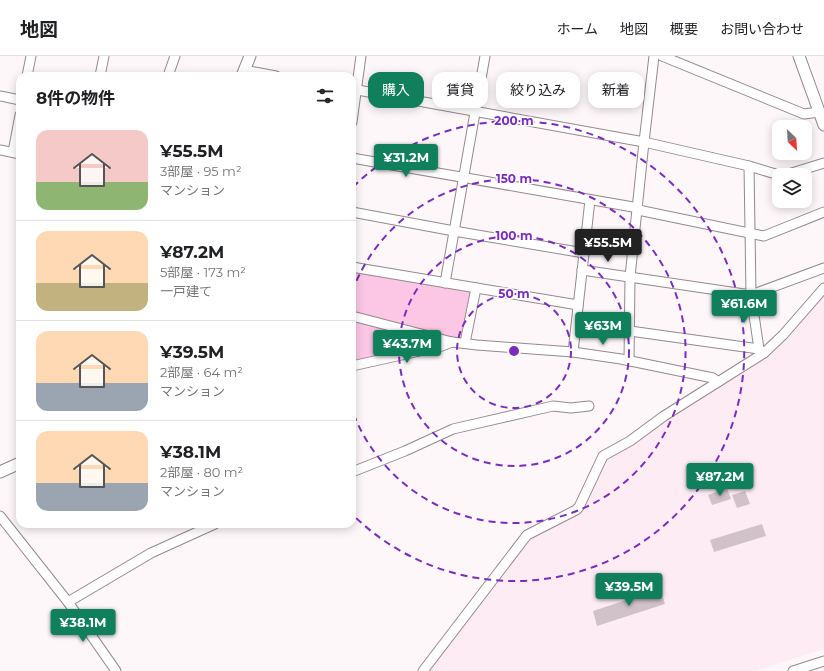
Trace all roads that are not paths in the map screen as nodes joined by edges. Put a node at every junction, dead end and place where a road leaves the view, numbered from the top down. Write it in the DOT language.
graph roads {
  1 [pos="31,56"];
  2 [pos="104,56"];
  3 [pos="175,56"];
  4 [pos="250,56"];
  5 [pos="361,56"];
  6 [pos="485,56"];
  7 [pos="654,56"];
  8 [pos="662,56"];
  9 [pos="799,56"];
  10 [pos="28,72"];
  11 [pos="101,72"];
  12 [pos="169,72"];
  13 [pos="243,72"];
  14 [pos="356,80"];
  15 [pos="356,90"];
  16 [pos="0,96"];
  17 [pos="16,99"];
  18 [pos="475,112"];
  19 [pos="819,112"];
  20 [pos="824,125"];
  21 [pos="644,142"];
  22 [pos="0,150"];
  23 [pos="16,153"];
  24 [pos="356,159"];
  25 [pos="824,163"];
  26 [pos="749,166"];
  27 [pos="808,168"];
  28 [pos="772,173"];
  29 [pos="464,177"];
  30 [pos="590,200"];
  31 [pos="638,209"];
  32 [pos="824,212"];
  33 [pos="356,213"];
  34 [pos="454,231"];
  35 [pos="750,233"];
  36 [pos="584,252"];
  37 [pos="356,268"];
  38 [pos="824,268"];
  39 [pos="582,270"];
  40 [pos="630,277"];
  41 [pos="445,283"];
  42 [pos="476,288"];
  43 [pos="824,288"];
  44 [pos="750,296"];
  45 [pos="578,305"];
  46 [pos="356,317"];
  47 [pos="630,331"];
  48 [pos="452,342"];
  49 [pos="465,343"];
  50 [pos="762,351"];
  51 [pos="573,352"];
  52 [pos="629,361"];
  53 [pos="356,365"];
  54 [pos="718,382"];
  55 [pos="589,406"];
  56 [pos="16,465"];
  57 [pos="356,470"];
  58 [pos="0,472"];
  59 [pos="0,516"];
  60 [pos="206,528"];
  61 [pos="68,602"];
  62 [pos="824,661"];
  63 [pos="116,671"];
  64 [pos="423,671"];
  65 [pos="793,671"];
  1 -- 10 [label="street"];
  2 -- 11 [label="street"];
  3 -- 12 [label="street"];
  4 -- 13 [label="main road"];
  5 -- 14 [label="street"];
  6 -- 18 [label="street"];
  7 -- 21 [label="street"];
  8 -- 19 [label="street"];
  9 -- 19 [label="main road"];
  15 -- 18 [label="street"];
  16 -- 17 [label="street"];
  18 -- 21 [label="street"];
  18 -- 29 [label="street"];
  19 -- 20 [label="main road"];
  21 -- 26 [label="street"];
  21 -- 31 [label="street"];
  22 -- 23 [label="street"];
  24 -- 29 [label="street"];
  25 -- 27 [label="street"];
  26 -- 28 [label="street"];
  26 -- 35 [label="street"];
  29 -- 30 [label="street"];
  29 -- 34 [label="street"];
  30 -- 31 [label="street"];
  30 -- 36 [label="street"];
  31 -- 35 [label="street"];
  31 -- 40 [label="street"];
  32 -- 35 [label="street"];
  33 -- 34 [label="street"];
  34 -- 36 [label="street"];
  34 -- 41 [label="street"];
  35 -- 44 [label="street"];
  36 -- 39 [label="street"];
  37 -- 41 [label="street"];
  38 -- 44 [label="street"];
  39 -- 40 [label="street"];
  39 -- 45 [label="street"];
  40 -- 44 [label="street"];
  40 -- 47 [label="street"];
  41 -- 42 [label="street"];
  42 -- 45 [label="street"];
  42 -- 49 [label="street"];
  43 -- 50 [label="street"];
  44 -- 50 [label="street"];
  45 -- 51 [label="street"];
  46 -- 48 [label="street"];
  47 -- 50 [label="street"];
  47 -- 52 [label="street"];
  48 -- 49 [label="street"];
  48 -- 53 [label="street"];
  49 -- 51 [label="street"];
  50 -- 54 [label="street"];
  51 -- 52 [label="street"];
  52 -- 54 [label="street"];
  54 -- 64 [label="street"];
  55 -- 57 [label="street"];
  56 -- 58 [label="main road"];
  59 -- 61 [label="street"];
  60 -- 61 [label="street"];
  61 -- 63 [label="street"];
  62 -- 65 [label="street"];
}
